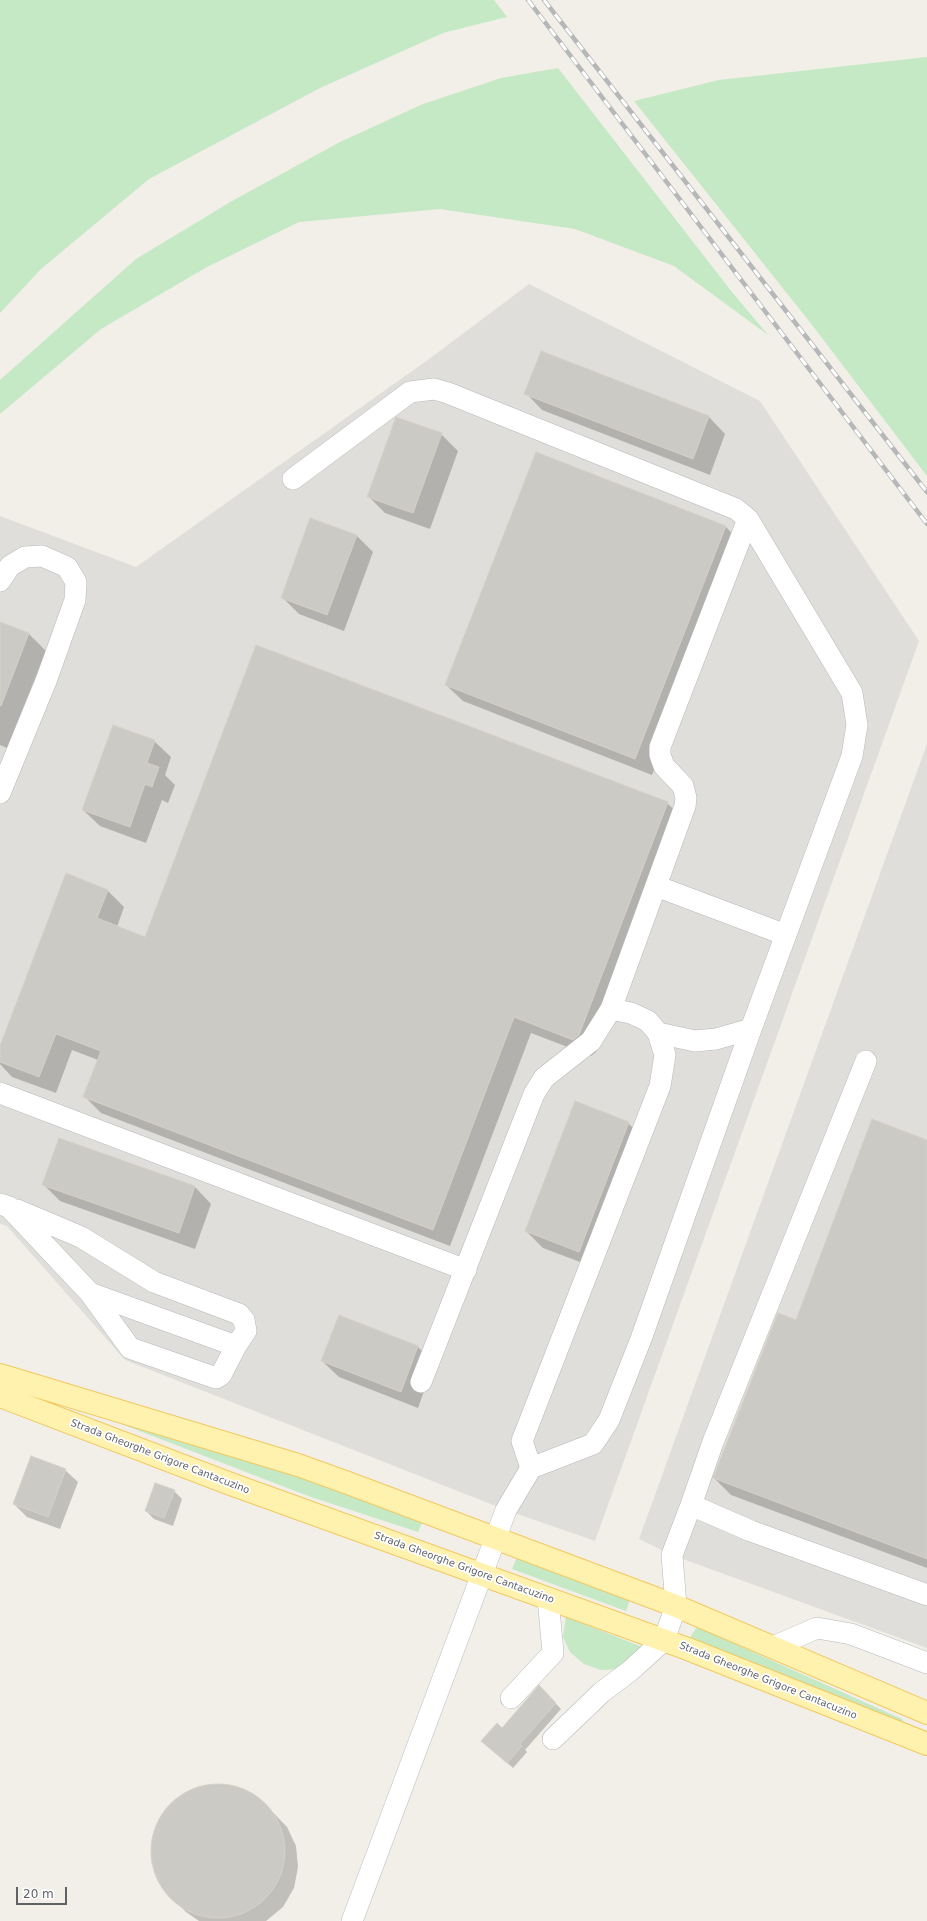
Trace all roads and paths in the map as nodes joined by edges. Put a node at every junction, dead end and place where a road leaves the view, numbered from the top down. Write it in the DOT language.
graph roads {
  1 [pos="293,478"];
  2 [pos="748,520"];
  3 [pos="0,581"];
  4 [pos="0,793"];
  5 [pos="656,886"];
  6 [pos="786,935"];
  7 [pos="611,1009"];
  8 [pos="751,1030"];
  9 [pos="658,1033"];
  10 [pos="866,1061"];
  11 [pos="0,1093"];
  12 [pos="4,1205"];
  13 [pos="466,1270"];
  14 [pos="90,1293"];
  15 [pos="236,1346"];
  16 [pos="0,1374"];
  17 [pos="421,1382"];
  18 [pos="0,1396"];
  19 [pos="531,1468"];
  20 [pos="691,1505"];
  21 [pos="495,1539"];
  22 [pos="483,1574"];
  23 [pos="927,1595"];
  24 [pos="548,1598"];
  25 [pos="676,1606"];
  26 [pos="664,1640"];
  27 [pos="773,1647"];
  28 [pos="927,1663"];
  29 [pos="511,1698"];
  30 [pos="927,1713"];
  31 [pos="553,1739"];
  32 [pos="927,1744"];
  33 [pos="352,1921"];
  1 -- 2 [label="lane"];
  2 -- 5 [label="lane"];
  2 -- 6 [label="lane"];
  3 -- 4 [label="lane"];
  5 -- 6 [label="lane"];
  5 -- 7 [label="lane"];
  6 -- 8 [label="lane"];
  7 -- 9 [label="lane"];
  7 -- 13 [label="lane"];
  8 -- 9 [label="lane"];
  8 -- 19 [label="lane"];
  9 -- 19 [label="lane"];
  10 -- 20 [label="lane"];
  11 -- 13 [label="lane"];
  12 -- 14 [label="lane"];
  12 -- 15 [label="lane"];
  13 -- 17 [label="lane"];
  14 -- 15 [label="lane"];
  14 -- 15 [label="lane"];
  16 -- 21 [label="main road"];
  18 -- 22 [label="main road, Strada Gheorghe Grigore Cantacuzino"];
  19 -- 21 [label="lane"];
  20 -- 23 [label="lane"];
  20 -- 25 [label="lane"];
  21 -- 22 [label="lane"];
  21 -- 25 [label="main road"];
  22 -- 24 [label="main road, Strada Gheorghe Grigore Cantacuzino"];
  22 -- 33 [label="lane"];
  24 -- 26 [label="main road, Strada Gheorghe Grigore Cantacuzino"];
  24 -- 29 [label="lane"];
  25 -- 26 [label="lane"];
  25 -- 27 [label="main road"];
  26 -- 31 [label="lane"];
  26 -- 32 [label="main road, Strada Gheorghe Grigore Cantacuzino"];
  27 -- 28 [label="lane"];
  27 -- 30 [label="main road"];
}
